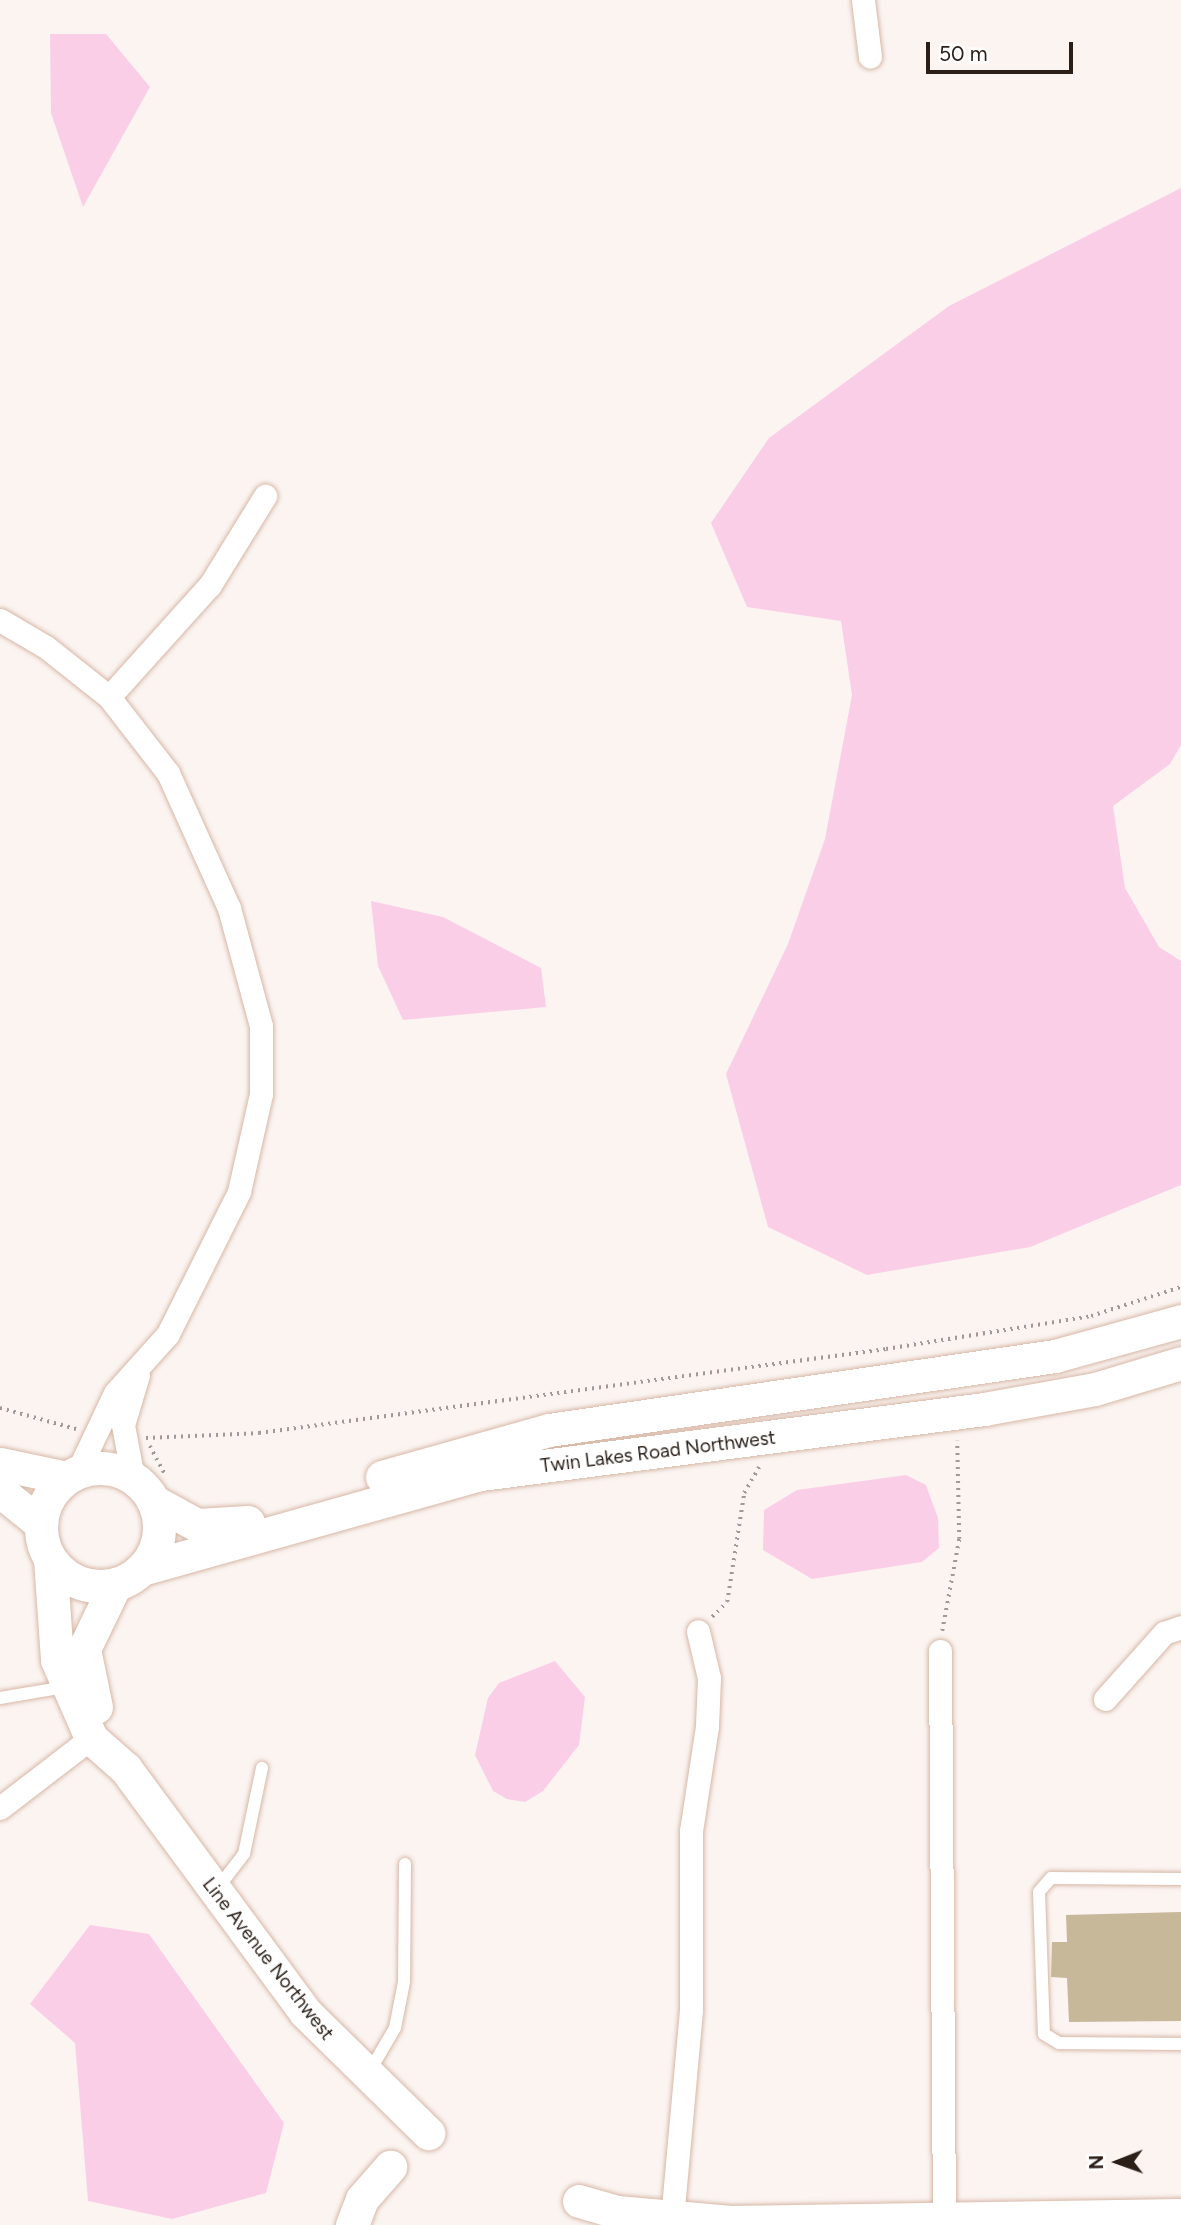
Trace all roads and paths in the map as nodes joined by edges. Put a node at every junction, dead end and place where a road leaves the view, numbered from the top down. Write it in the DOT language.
graph roads {
  1 [pos="863,0"];
  2 [pos="870,57"];
  3 [pos="265,496"];
  4 [pos="0,620"];
  5 [pos="109,697"];
  6 [pos="1181,1287"];
  7 [pos="1181,1321"];
  8 [pos="1181,1363"];
  9 [pos="139,1372"];
  10 [pos="0,1408"];
  11 [pos="89,1432"];
  12 [pos="123,1437"];
  13 [pos="957,1441"];
  14 [pos="0,1464"];
  15 [pos="760,1466"];
  16 [pos="72,1475"];
  17 [pos="143,1490"];
  18 [pos="0,1491"];
  19 [pos="41,1524"];
  20 [pos="50,1559"];
  21 [pos="129,1577"];
  22 [pos="1181,1627"];
  23 [pos="698,1631"];
  24 [pos="940,1651"];
  25 [pos="66,1687"];
  26 [pos="0,1698"];
  27 [pos="1105,1699"];
  28 [pos="91,1738"];
  29 [pos="262,1768"];
  30 [pos="125,1769"];
  31 [pos="0,1808"];
  32 [pos="405,1864"];
  33 [pos="1181,1879"];
  34 [pos="215,1892"];
  35 [pos="1181,2044"];
  36 [pos="366,2077"];
  37 [pos="428,2133"];
  38 [pos="390,2167"];
  39 [pos="579,2202"];
  40 [pos="1181,2215"];
  41 [pos="944,2219"];
  42 [pos="672,2220"];
  43 [pos="352,2225"];
  1 -- 2 [label="street"];
  3 -- 5 [label="street"];
  4 -- 5 [label="street"];
  5 -- 9 [label="street"];
  6 -- 12 [label="path"];
  7 -- 17 [label="main road, Twin Lakes Road Northwest"];
  8 -- 21 [label="main road, Twin Lakes Road Northwest"];
  9 -- 12 [label="street"];
  9 -- 16 [label="street"];
  10 -- 11 [label="path"];
  12 -- 17 [label="street"];
  13 -- 24 [label="path"];
  14 -- 16 [label="main road"];
  15 -- 23 [label="path"];
  16 -- 17 [label="main road"];
  16 -- 19 [label="main road"];
  17 -- 21 [label="main road"];
  18 -- 19 [label="main road"];
  19 -- 20 [label="main road"];
  20 -- 21 [label="main road"];
  20 -- 25 [label="main road, Line Avenue Northwest"];
  21 -- 30 [label="main road, Line Avenue Northwest"];
  22 -- 27 [label="street"];
  23 -- 42 [label="street"];
  24 -- 41 [label="street"];
  25 -- 26 [label="lane"];
  25 -- 28 [label="main road, Line Avenue Northwest"];
  28 -- 30 [label="main road, Line Avenue Northwest"];
  28 -- 31 [label="street"];
  29 -- 34 [label="lane"];
  30 -- 34 [label="main road, Line Avenue Northwest"];
  32 -- 36 [label="lane"];
  33 -- 35 [label="lane"];
  34 -- 36 [label="main road, Line Avenue Northwest"];
  36 -- 37 [label="main road, Line Avenue Northwest"];
  38 -- 43 [label="main road"];
  39 -- 42 [label="main road"];
  40 -- 41 [label="main road"];
  41 -- 42 [label="main road"];
}
